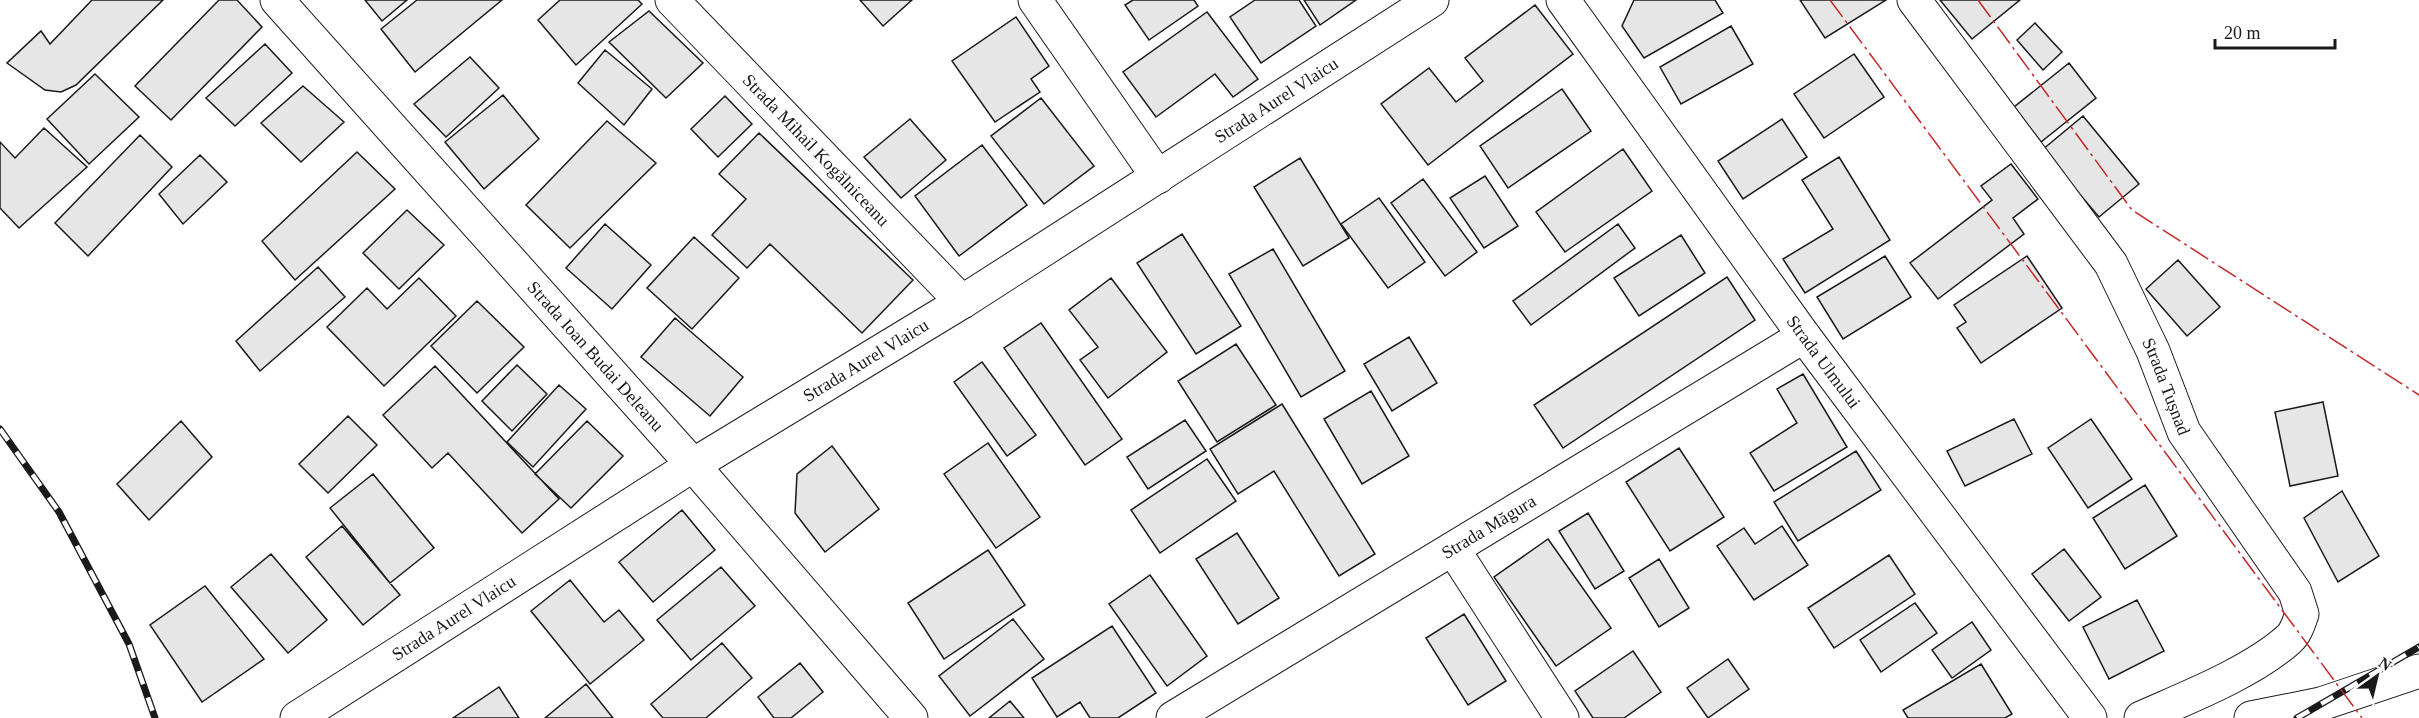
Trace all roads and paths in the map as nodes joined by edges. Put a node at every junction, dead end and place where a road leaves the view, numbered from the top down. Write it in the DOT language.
graph roads {
  1 [pos="277,0"];
  2 [pos="672,0"];
  3 [pos="1035,0"];
  4 [pos="1432,0"];
  5 [pos="1563,0"];
  6 [pos="1914,0"];
  7 [pos="1158,177"];
  8 [pos="962,302"];
  9 [pos="1804,336"];
  10 [pos="693,465"];
  11 [pos="1453,549"];
  12 [pos="2419,671"];
  13 [pos="297,718"];
  14 [pos="911,718"];
  15 [pos="1173,718"];
  16 [pos="1562,718"];
  17 [pos="2090,718"];
  18 [pos="2141,718"];
  19 [pos="2251,718"];
  1 -- 10 [label="street, Strada Ioan Budai Deleanu"];
  2 -- 8 [label="street, Strada Mihail Kogălniceanu"];
  3 -- 7 [label="street"];
  4 -- 7 [label="street, Strada Aurel Vlaicu"];
  5 -- 9 [label="street, Strada Ulmului"];
  6 -- 18 [label="street, Strada Tușnad"];
  7 -- 8 [label="street, Strada Aurel Vlaicu"];
  8 -- 10 [label="street, Strada Aurel Vlaicu"];
  9 -- 11 [label="street, Strada Măgura"];
  9 -- 17 [label="street, Strada Ulmului"];
  10 -- 13 [label="street, Strada Aurel Vlaicu"];
  10 -- 14 [label="street, Strada Ioan Budai Deleanu"];
  11 -- 15 [label="street, Strada Măgura"];
  11 -- 16 [label="street"];
  12 -- 19 [label="street"];
}
